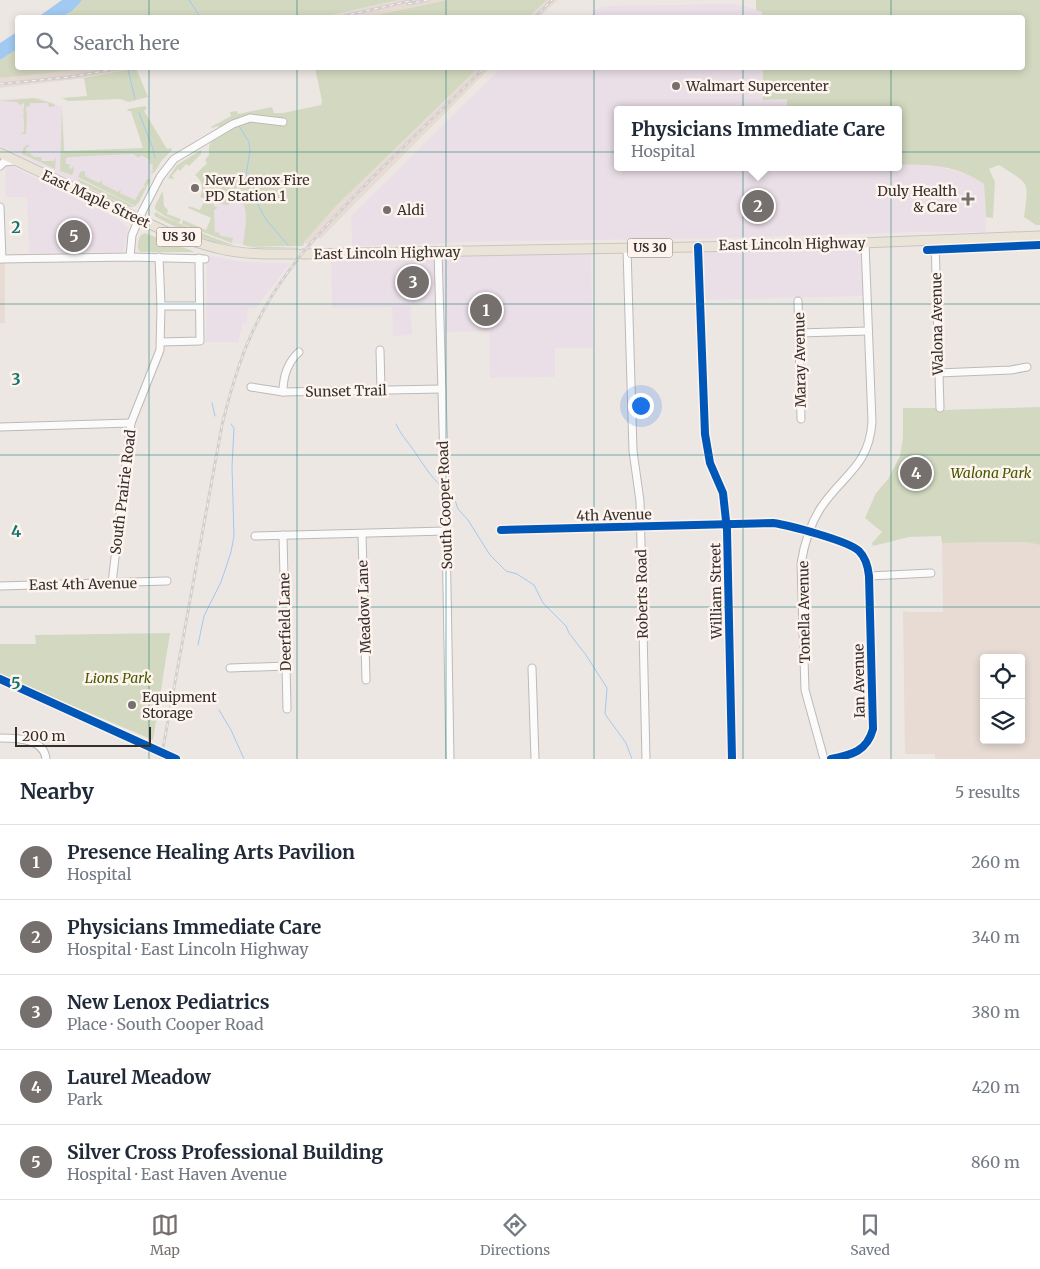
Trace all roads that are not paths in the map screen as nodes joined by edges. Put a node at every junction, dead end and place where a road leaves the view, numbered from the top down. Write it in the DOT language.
graph roads {
  1 [pos="283,122"];
  2 [pos="0,153"];
  3 [pos="15,160"];
  4 [pos="0,166"];
  5 [pos="0,207"];
  6 [pos="139,219"];
  7 [pos="1040,236"];
  8 [pos="935,240"];
  9 [pos="865,243"];
  10 [pos="698,246"];
  11 [pos="627,249"];
  12 [pos="438,252"];
  13 [pos="300,254"];
  14 [pos="130,257"];
  15 [pos="159,257"];
  16 [pos="1,259"];
  17 [pos="798,301"];
  18 [pos="161,306"];
  19 [pos="199,306"];
  20 [pos="868,331"];
  21 [pos="799,333"];
  22 [pos="161,342"];
  23 [pos="380,350"];
  24 [pos="299,352"];
  25 [pos="1027,367"];
  26 [pos="938,373"];
  27 [pos="251,387"];
  28 [pos="442,389"];
  29 [pos="381,390"];
  30 [pos="283,392"];
  31 [pos="940,408"];
  32 [pos="801,419"];
  33 [pos="131,423"];
  34 [pos="0,427"];
  35 [pos="727,524"];
  36 [pos="640,527"];
  37 [pos="501,530"];
  38 [pos="446,531"];
  39 [pos="809,532"];
  40 [pos="362,534"];
  41 [pos="255,536"];
  42 [pos="283,536"];
  43 [pos="931,573"];
  44 [pos="869,576"];
  45 [pos="167,582"];
  46 [pos="112,583"];
  47 [pos="0,586"];
  48 [pos="286,666"];
  49 [pos="230,668"];
  50 [pos="532,668"];
  51 [pos="366,680"];
  52 [pos="287,709"];
  53 [pos="0,738"];
  54 [pos="46,759"];
  55 [pos="450,759"];
  56 [pos="535,759"];
  57 [pos="646,759"];
  58 [pos="732,759"];
  59 [pos="824,759"];
  60 [pos="831,759"];
  1 -- 6 [label="street"];
  2 -- 3 [label="main road, US 30"];
  3 -- 4 [label="street"];
  3 -- 6 [label="main road, East Maple Street / US 30"];
  5 -- 16 [label="street"];
  6 -- 13 [label="main road, East Maple Street / US 30"];
  6 -- 14 [label="street"];
  7 -- 8 [label="main road, East Lincoln Highway / US 30"];
  8 -- 9 [label="main road, East Lincoln Highway / US 30"];
  8 -- 26 [label="street, Walona Avenue"];
  9 -- 10 [label="main road, East Lincoln Highway / US 30"];
  9 -- 20 [label="street, Tonella Avenue"];
  10 -- 11 [label="main road, East Lincoln Highway / US 30"];
  10 -- 35 [label="street, William Street"];
  11 -- 12 [label="main road, East Lincoln Highway / US 30"];
  11 -- 36 [label="street, Roberts Road"];
  12 -- 13 [label="main road, East Lincoln Highway / US 30"];
  12 -- 28 [label="street, South Cooper Road"];
  14 -- 15 [label="street"];
  14 -- 16 [label="street"];
  15 -- 18 [label="street, South Prairie Road"];
  15 -- 19 [label="street"];
  17 -- 21 [label="street, Maray Avenue"];
  18 -- 19 [label="street"];
  18 -- 22 [label="street, South Prairie Road"];
  19 -- 22 [label="street"];
  20 -- 21 [label="street"];
  20 -- 39 [label="street, Tonella Avenue"];
  21 -- 32 [label="street, Maray Avenue"];
  22 -- 33 [label="street, South Prairie Road"];
  23 -- 29 [label="street"];
  24 -- 30 [label="street"];
  25 -- 26 [label="street"];
  26 -- 31 [label="street, Walona Avenue"];
  27 -- 30 [label="street, Sunset Trail"];
  28 -- 29 [label="street, Sunset Trail"];
  28 -- 38 [label="street, South Cooper Road"];
  29 -- 30 [label="street, Sunset Trail"];
  33 -- 34 [label="street"];
  33 -- 46 [label="street, South Prairie Road"];
  35 -- 36 [label="street, 4th Avenue"];
  35 -- 39 [label="street"];
  35 -- 58 [label="street, William Street"];
  36 -- 37 [label="street, 4th Avenue"];
  36 -- 57 [label="street, Roberts Road"];
  38 -- 40 [label="street"];
  38 -- 55 [label="street, South Cooper Road"];
  39 -- 44 [label="street"];
  39 -- 59 [label="street, Tonella Avenue"];
  40 -- 42 [label="street"];
  40 -- 51 [label="street, Meadow Lane"];
  41 -- 42 [label="street"];
  42 -- 48 [label="street, Deerfield Lane"];
  43 -- 44 [label="street"];
  44 -- 60 [label="street, Ian Avenue"];
  45 -- 46 [label="street, East 4th Avenue"];
  46 -- 47 [label="street, East 4th Avenue"];
  48 -- 49 [label="street"];
  48 -- 52 [label="street, Deerfield Lane"];
  50 -- 56 [label="street"];
  53 -- 54 [label="street"];
}
